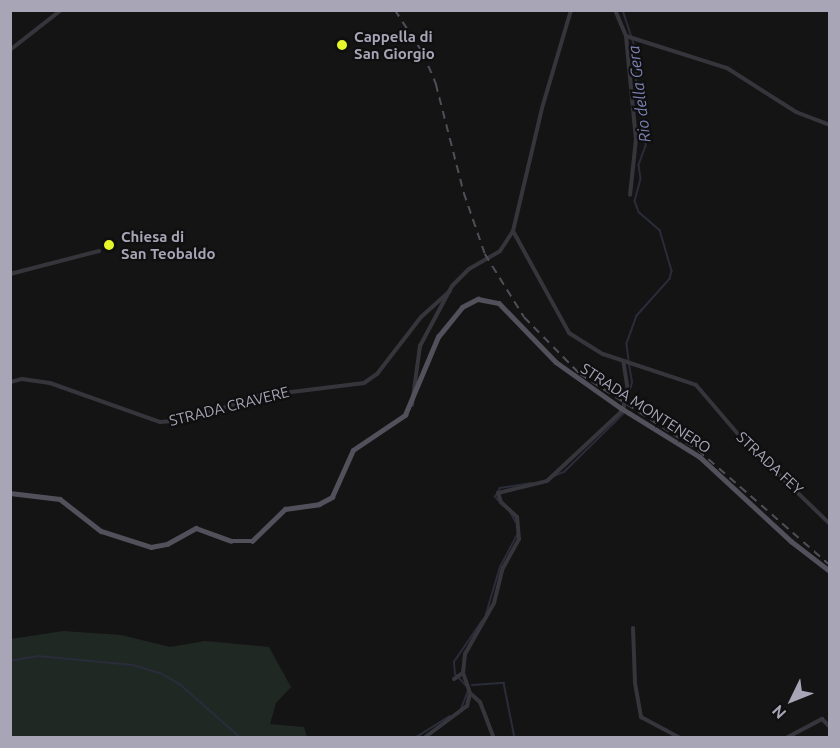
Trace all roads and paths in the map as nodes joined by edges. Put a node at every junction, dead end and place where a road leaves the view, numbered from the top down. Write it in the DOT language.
graph roads {
  1 [pos="61,10"];
  2 [pos="571,10"];
  3 [pos="615,10"];
  4 [pos="629,36"];
  5 [pos="12,49"];
  6 [pos="830,125"];
  7 [pos="630,195"];
  8 [pos="513,231"];
  9 [pos="99,251"];
  10 [pos="10,274"];
  11 [pos="450,291"];
  12 [pos="627,361"];
  13 [pos="10,382"];
  14 [pos="412,405"];
  15 [pos="10,493"];
  16 [pos="830,524"];
  17 [pos="830,571"];
  18 [pos="633,628"];
  19 [pos="470,693"];
  20 [pos="830,728"];
  21 [pos="424,738"];
  22 [pos="494,738"];
  23 [pos="680,738"];
  24 [pos="786,738"];
  1 -- 5 [label="street"];
  2 -- 8 [label="street, STRADA CRAVERE"];
  3 -- 4 [label="street"];
  4 -- 6 [label="street"];
  4 -- 7 [label="street"];
  8 -- 11 [label="street, STRADA CRAVERE"];
  8 -- 12 [label="street, STRADA FEY"];
  9 -- 10 [label="street"];
  11 -- 13 [label="street, STRADA CRAVERE"];
  11 -- 14 [label="street, STRADA CRAVERE"];
  12 -- 16 [label="street, STRADA FEY"];
  12 -- 19 [label="street"];
  14 -- 15 [label="main road, STRADA MONTENERO"];
  14 -- 17 [label="main road, STRADA MONTENERO, bridge"];
  18 -- 23 [label="street"];
  19 -- 21 [label="street"];
  19 -- 22 [label="street"];
  20 -- 24 [label="street"];
}
